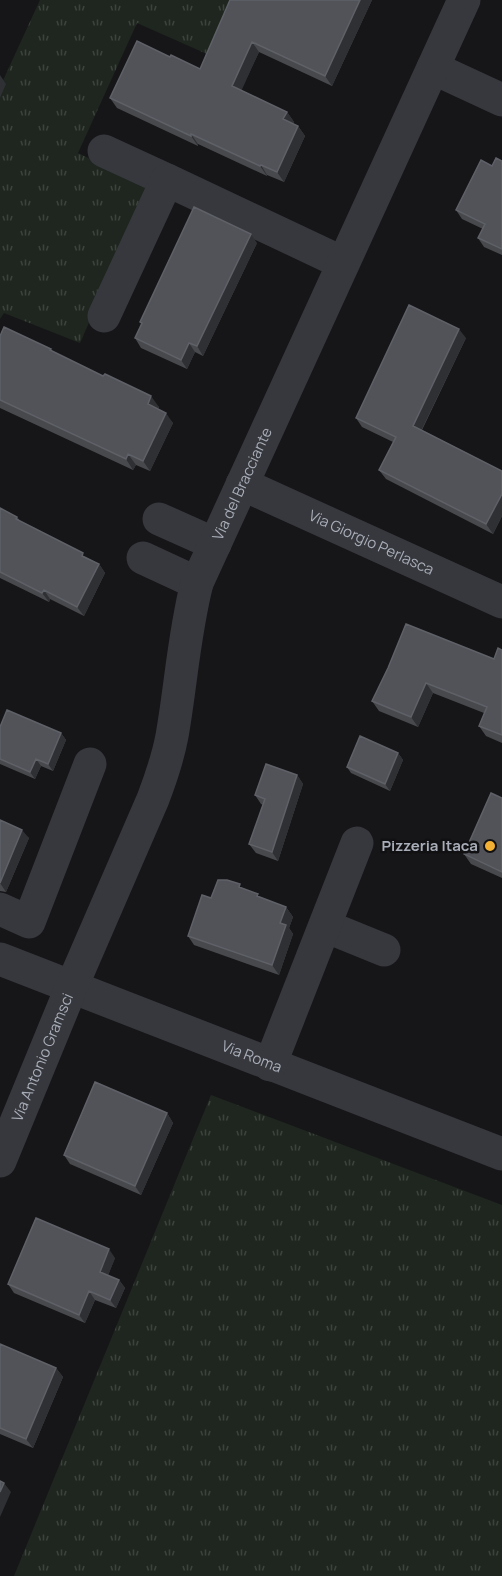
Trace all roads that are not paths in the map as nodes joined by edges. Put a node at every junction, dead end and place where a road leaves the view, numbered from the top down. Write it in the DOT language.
graph roads {
  1 [pos="464,0"];
  2 [pos="433,68"];
  3 [pos="502,100"];
  4 [pos="104,151"];
  5 [pos="167,180"];
  6 [pos="343,263"];
  7 [pos="104,316"];
  8 [pos="242,484"];
  9 [pos="159,519"];
  10 [pos="215,544"];
  11 [pos="143,558"];
  12 [pos="197,583"];
  13 [pos="502,602"];
  14 [pos="90,764"];
  15 [pos="357,843"];
  16 [pos="15,916"];
  17 [pos="325,926"];
  18 [pos="384,950"];
  19 [pos="8,962"];
  20 [pos="72,986"];
  21 [pos="270,1065"];
  22 [pos="502,1154"];
  23 [pos="0,1161"];
  1 -- 2 [label="street, Via del Bracciante"];
  2 -- 3 [label="street"];
  2 -- 6 [label="street, Via del Bracciante"];
  4 -- 5 [label="street"];
  5 -- 6 [label="street"];
  5 -- 7 [label="street"];
  6 -- 8 [label="street, Via del Bracciante"];
  8 -- 10 [label="street, Via del Bracciante"];
  8 -- 13 [label="street, Via Giorgio Perlasca"];
  9 -- 10 [label="street"];
  10 -- 12 [label="street, Via del Bracciante"];
  11 -- 12 [label="street"];
  12 -- 20 [label="street, Via del Bracciante"];
  14 -- 16 [label="street"];
  15 -- 17 [label="street"];
  16 -- 19 [label="street"];
  17 -- 18 [label="street"];
  17 -- 21 [label="street"];
  19 -- 20 [label="street, Via Roma"];
  20 -- 21 [label="street, Via Roma"];
  20 -- 23 [label="street, Via Antonio Gramsci"];
  21 -- 22 [label="street, Via Roma"];
}
